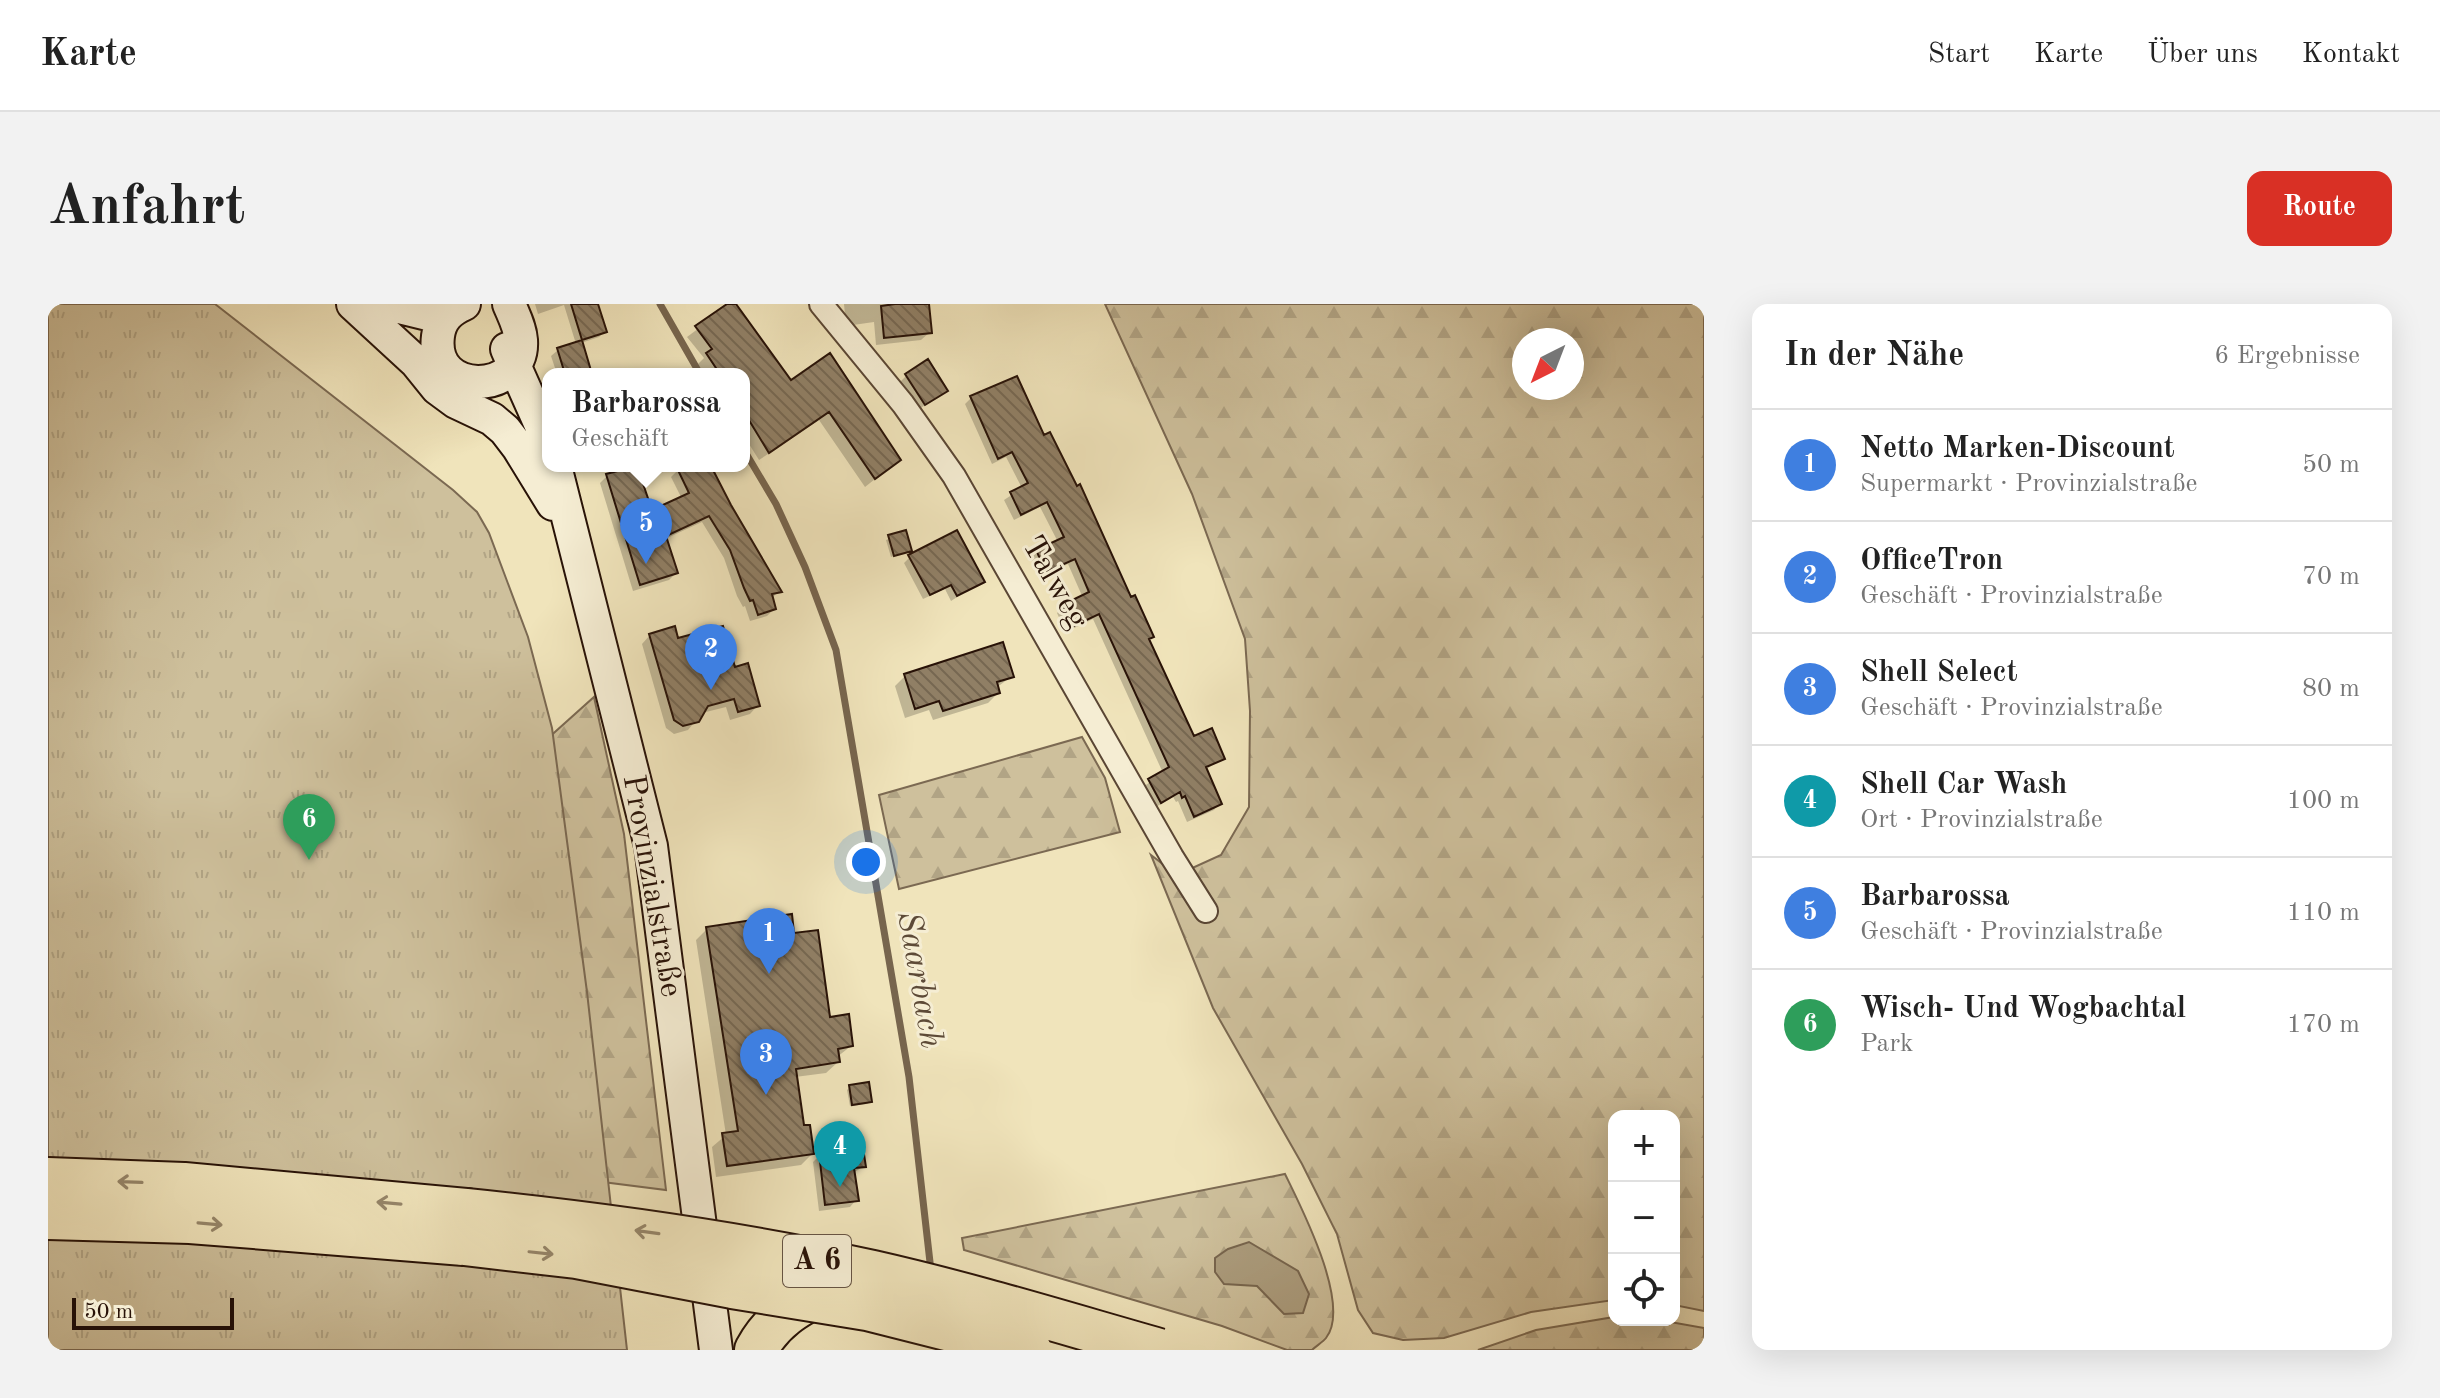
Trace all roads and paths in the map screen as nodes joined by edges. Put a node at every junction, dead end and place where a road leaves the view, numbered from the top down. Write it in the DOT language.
graph roads {
  1 [pos="355,304"];
  2 [pos="387,304"];
  3 [pos="509,304"];
  4 [pos="821,304"];
  5 [pos="455,318"];
  6 [pos="500,375"];
  7 [pos="542,433"];
  8 [pos="556,472"];
  9 [pos="553,504"];
  10 [pos="574,546"];
  11 [pos="1206,911"];
  12 [pos="48,1179"];
  13 [pos="48,1218"];
  14 [pos="465,1227"];
  15 [pos="704,1255"];
  16 [pos="819,1282"];
  17 [pos="870,1290"];
  18 [pos="716,1350"];
  19 [pos="756,1350"];
  20 [pos="1030,1350"];
  21 [pos="1064,1350"];
  22 [pos="1124,1350"];
  23 [pos="1159,1350"];
  1 -- 5 [label="main road"];
  1 -- 9 [label="main road"];
  2 -- 5 [label="main road"];
  3 -- 6 [label="main road"];
  4 -- 11 [label="street, Talweg"];
  5 -- 6 [label="main road"];
  5 -- 6 [label="main road"];
  6 -- 7 [label="main road"];
  6 -- 9 [label="main road, Provinzialstraße"];
  8 -- 10 [label="main road, Provinzialstraße"];
  9 -- 10 [label="main road, Provinzialstraße"];
  10 -- 15 [label="main road, Provinzialstraße"];
  14 -- 12 [label="highway, A 6, one-way"];
  13 -- 14 [label="highway, A 6, one-way"];
  14 -- 20 [label="highway, A 6, one-way, bridge"];
  23 -- 14 [label="highway, A 6, one-way, bridge"];
  15 -- 16 [label="highway, A 6"];
  15 -- 18 [label="main road, Provinzialstraße"];
  16 -- 17 [label="highway, A 6"];
  16 -- 19 [label="highway"];
  17 -- 21 [label="highway, A 6"];
  17 -- 22 [label="highway"];
}
